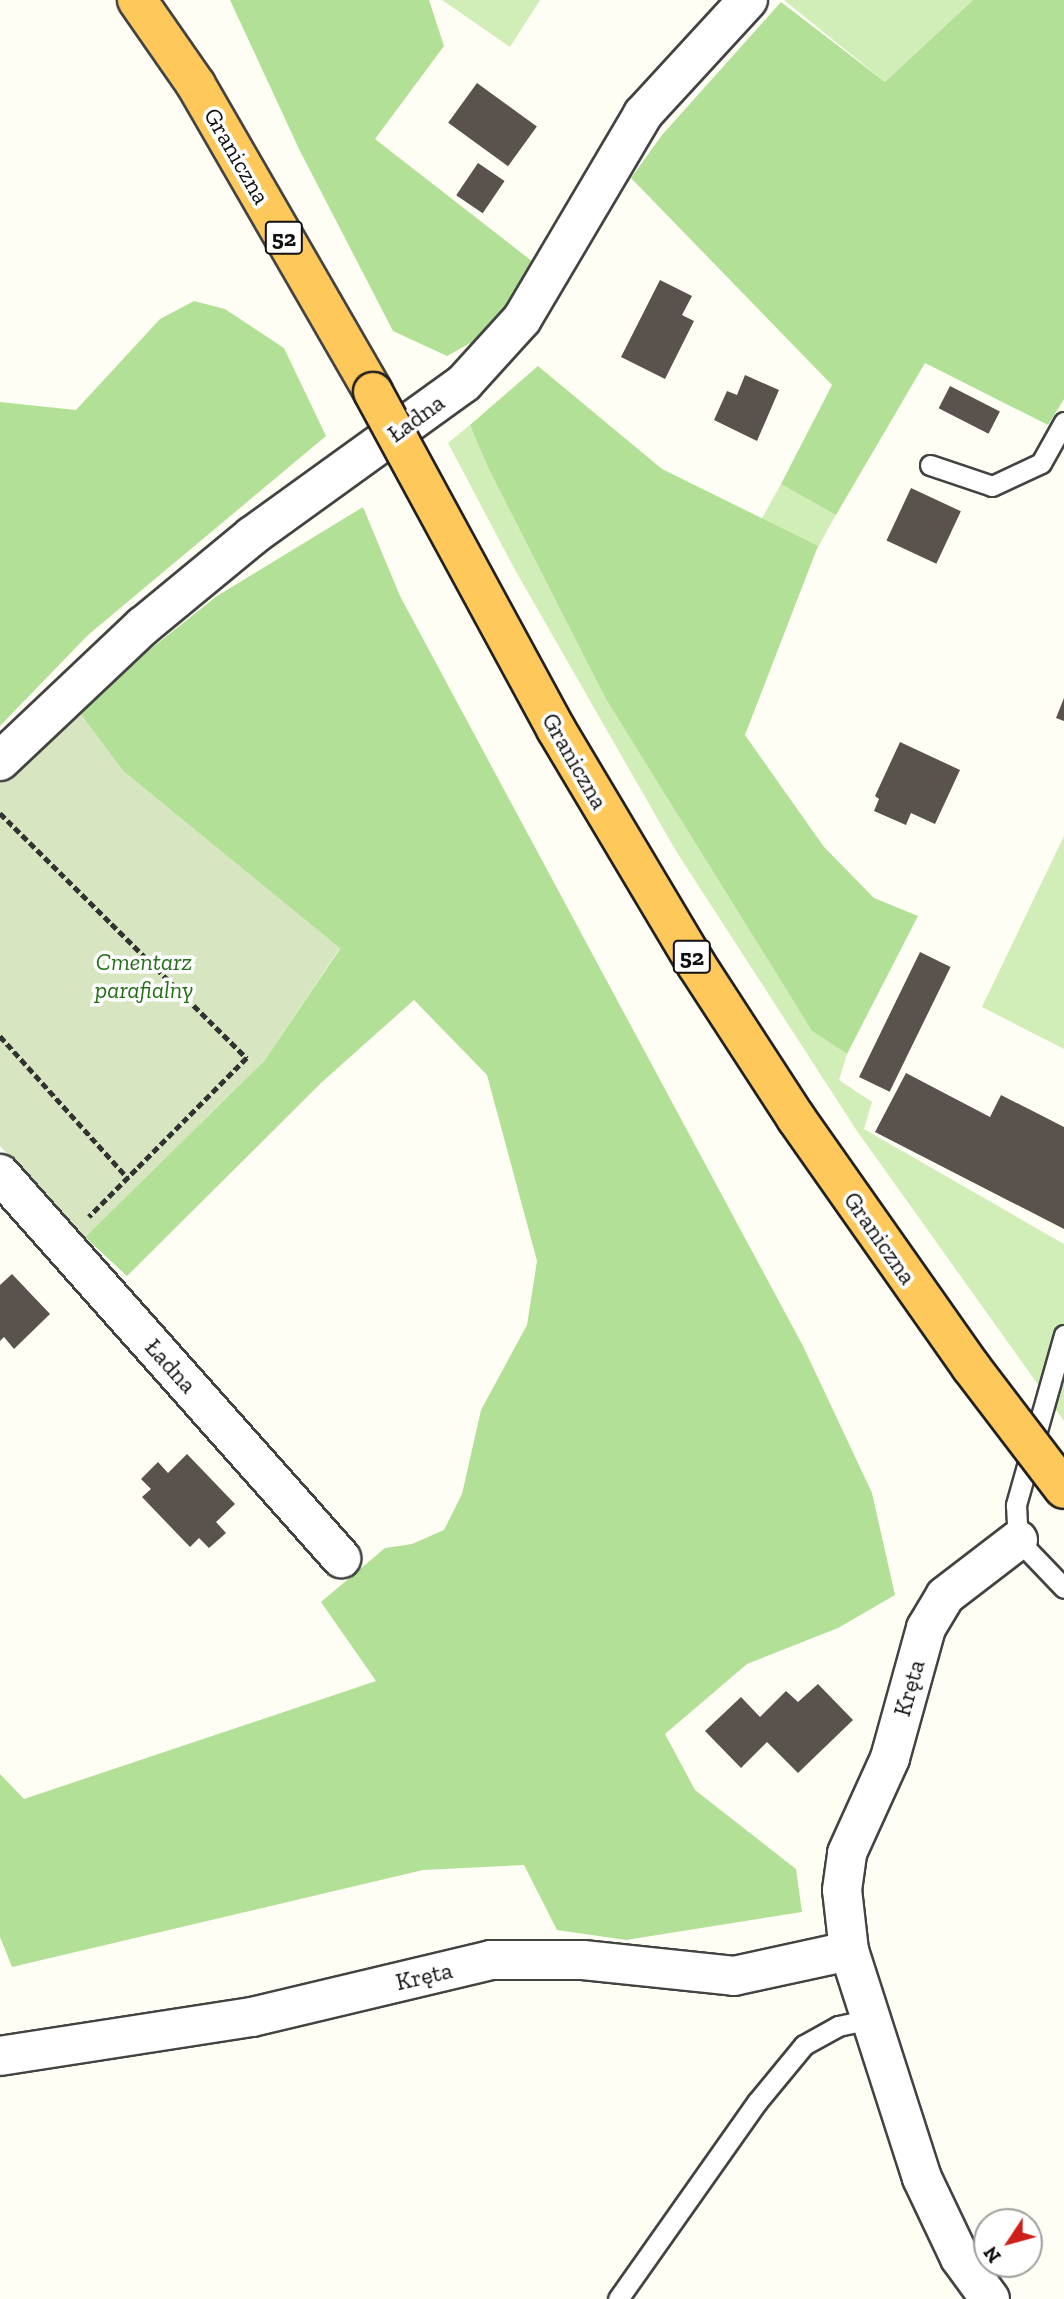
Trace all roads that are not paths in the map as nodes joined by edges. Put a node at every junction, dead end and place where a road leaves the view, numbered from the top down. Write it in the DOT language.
graph roads {
  1 [pos="137,0"];
  2 [pos="161,0"];
  3 [pos="748,0"];
  4 [pos="196,85"];
  5 [pos="1064,422"];
  6 [pos="930,465"];
  7 [pos="0,761"];
  8 [pos="0,1174"];
  9 [pos="1064,1335"];
  10 [pos="1064,1489"];
  11 [pos="1018,1540"];
  12 [pos="341,1558"];
  13 [pos="1064,1588"];
  14 [pos="849,1951"];
  15 [pos="872,2019"];
  16 [pos="0,2056"];
  17 [pos="618,2299"];
  18 [pos="990,2299"];
  1 -- 4 [label="highway, Graniczna / 52"];
  2 -- 4 [label="lane"];
  3 -- 7 [label="street, Ładna"];
  4 -- 10 [label="highway, Graniczna / 52, bridge"];
  5 -- 6 [label="lane"];
  8 -- 12 [label="street, Ładna"];
  9 -- 11 [label="lane"];
  11 -- 13 [label="lane"];
  11 -- 14 [label="street, Kręta"];
  14 -- 15 [label="street, Kręta"];
  14 -- 16 [label="street, Kręta"];
  15 -- 17 [label="lane"];
  15 -- 18 [label="street, Kręta"];
}
